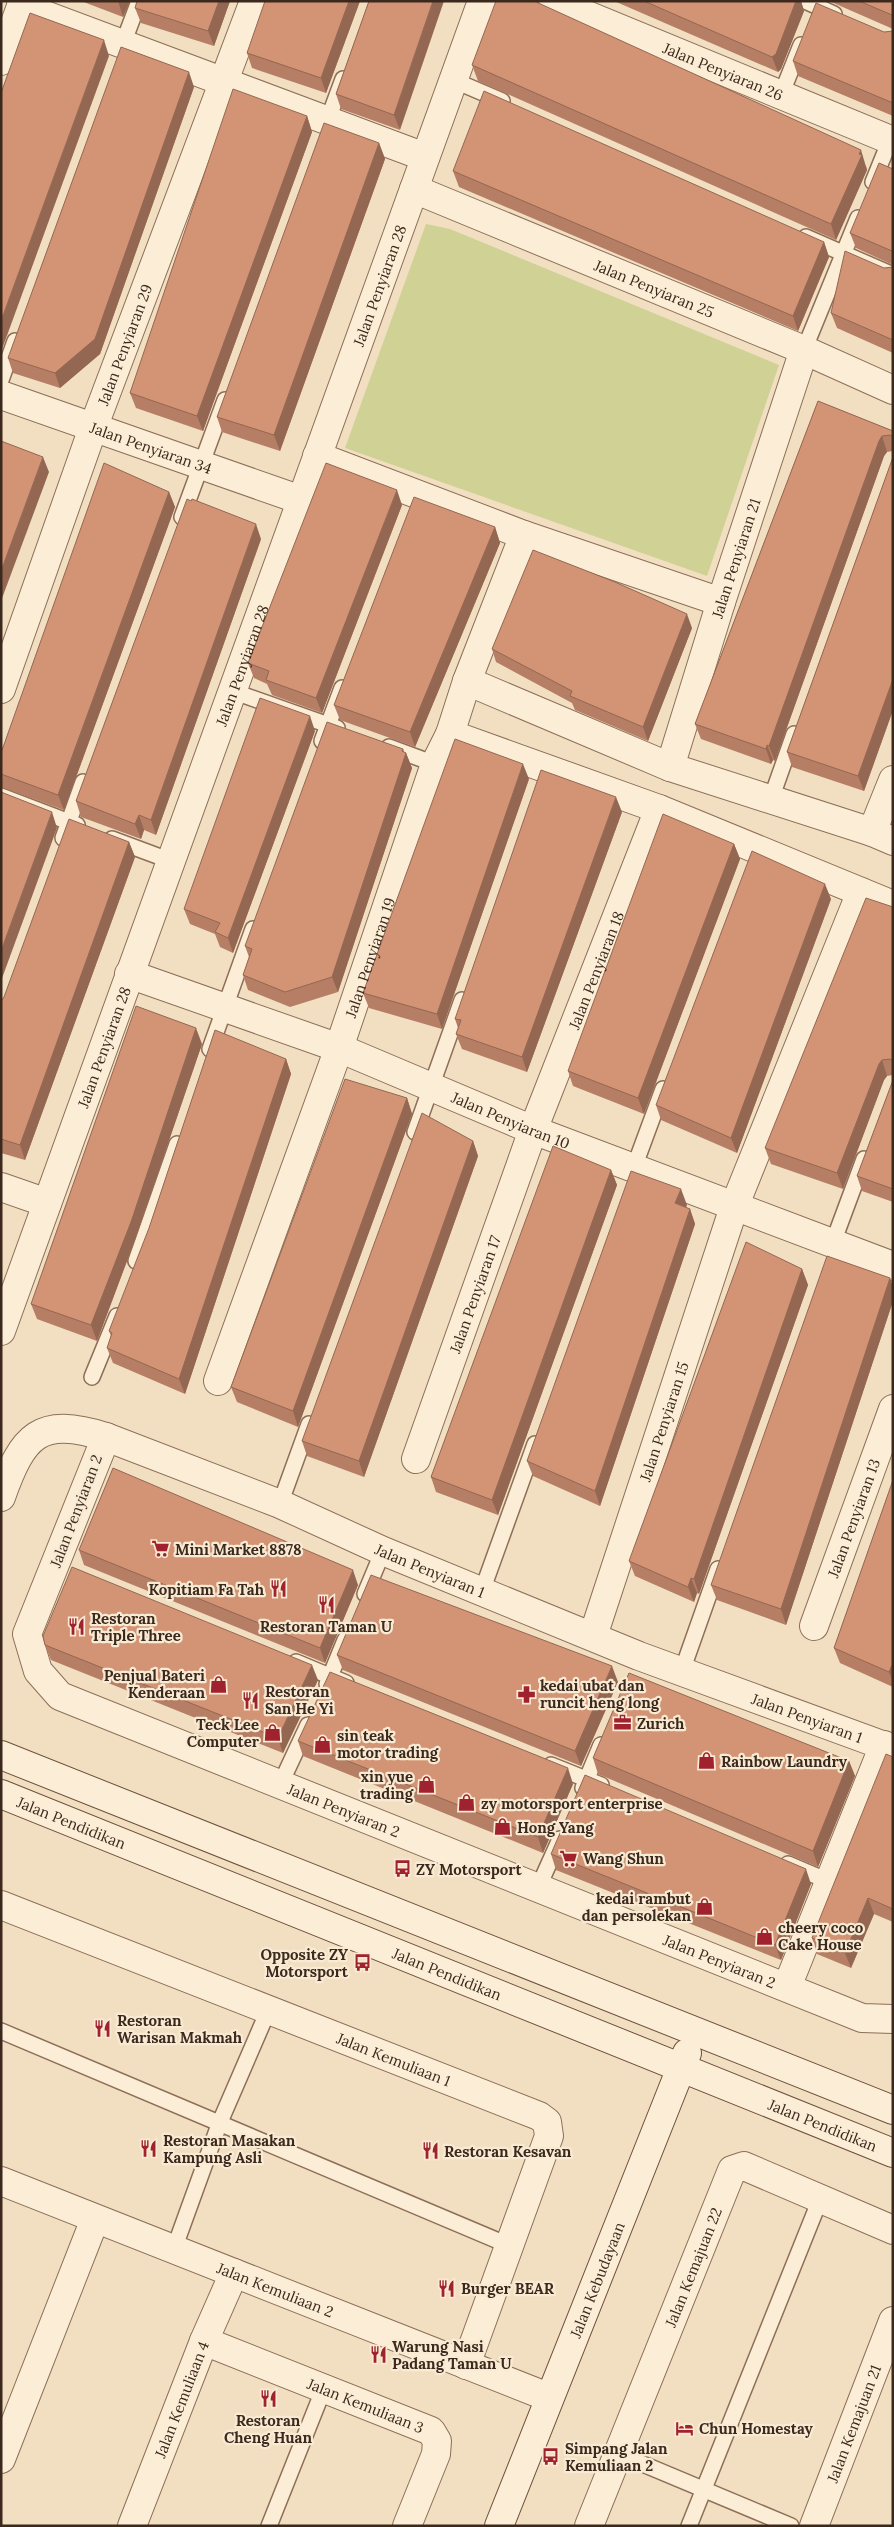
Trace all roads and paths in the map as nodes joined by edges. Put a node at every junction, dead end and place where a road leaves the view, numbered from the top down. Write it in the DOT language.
graph roads {
  1 [pos="139,1"];
  2 [pos="254,1"];
  3 [pos="482,1"];
  4 [pos="553,1"];
  5 [pos="813,3"];
  6 [pos="22,4"];
  7 [pos="850,21"];
  8 [pos="120,53"];
  9 [pos="1,61"];
  10 [pos="347,65"];
  11 [pos="453,80"];
  12 [pos="225,81"];
  13 [pos="781,95"];
  14 [pos="516,108"];
  15 [pos="324,130"];
  16 [pos="891,140"];
  17 [pos="425,157"];
  18 [pos="414,189"];
  19 [pos="789,229"];
  20 [pos="843,254"];
  21 [pos="893,275"];
  22 [pos="22,324"];
  23 [pos="804,350"];
  24 [pos="1,380"];
  25 [pos="232,381"];
  26 [pos="893,390"];
  27 [pos="1,395"];
  28 [pos="93,428"];
  29 [pos="317,456"];
  30 [pos="201,465"];
  31 [pos="301,500"];
  32 [pos="177,529"];
  33 [pos="524,535"];
  34 [pos="721,602"];
  35 [pos="346,678"];
  36 [pos="467,682"];
  37 [pos="1,689"];
  38 [pos="232,691"];
  39 [pos="800,717"];
  40 [pos="328,724"];
  41 [pos="355,734"];
  42 [pos="450,734"];
  43 [pos="373,741"];
  44 [pos="318,752"];
  45 [pos="435,764"];
  46 [pos="89,767"];
  47 [pos="670,767"];
  48 [pos="893,780"];
  49 [pos="1,796"];
  50 [pos="771,799"];
  51 [pos="659,809"];
  52 [pos="68,822"];
  53 [pos="882,837"];
  54 [pos="58,852"];
  55 [pos="171,861"];
  56 [pos="861,892"];
  57 [pos="893,906"];
  58 [pos="258,916"];
  59 [pos="129,974"];
  60 [pos="468,984"];
  61 [pos="224,1006"];
  62 [pos="339,1048"];
  63 [pos="206,1060"];
  64 [pos="668,1076"];
  65 [pos="432,1087"];
  66 [pos="183,1126"];
  67 [pos="533,1130"];
  68 [pos="411,1143"];
  69 [pos="869,1146"];
  70 [pos="629,1179"];
  71 [pos="1,1187"];
  72 [pos="47,1203"];
  73 [pos="734,1207"];
  74 [pos="829,1251"];
  75 [pos="893,1266"];
  76 [pos="131,1277"];
  77 [pos="121,1306"];
  78 [pos="1,1331"];
  79 [pos="92,1377"];
  80 [pos="218,1381"];
  81 [pos="316,1406"];
  82 [pos="893,1409"];
  83 [pos="542,1425"];
  84 [pos="106,1437"];
  85 [pos="416,1459"];
  86 [pos="1,1497"];
  87 [pos="280,1504"];
  88 [pos="382,1551"];
  89 [pos="721,1559"];
  90 [pos="482,1591"];
  91 [pos="360,1605"];
  92 [pos="353,1623"];
  93 [pos="814,1626"];
  94 [pos="593,1636"];
  95 [pos="285,1658"];
  96 [pos="682,1671"];
  97 [pos="330,1676"];
  98 [pos="358,1687"];
  99 [pos="322,1694"];
  100 [pos="314,1712"];
  101 [pos="605,1735"];
  102 [pos="888,1747"];
  103 [pos="1,1755"];
  104 [pos="541,1761"];
  105 [pos="587,1779"];
  106 [pos="280,1785"];
  107 [pos="614,1790"];
  108 [pos="1,1794"];
  109 [pos="579,1797"];
  110 [pos="567,1825"];
  111 [pos="774,1858"];
  112 [pos="828,1881"];
  113 [pos="538,1888"];
  114 [pos="1,1905"];
  115 [pos="787,1987"];
  116 [pos="268,2011"];
  117 [pos="893,2019"];
  118 [pos="1,2032"];
  119 [pos="695,2032"];
  120 [pos="681,2069"];
  121 [pos="893,2110"];
  122 [pos="220,2122"];
  123 [pos="893,2153"];
  124 [pos="1,2181"];
  125 [pos="820,2197"];
  126 [pos="95,2219"];
  127 [pos="893,2230"];
  128 [pos="508,2245"];
  129 [pos="174,2249"];
  130 [pos="234,2273"];
  131 [pos="893,2321"];
  132 [pos="204,2341"];
  133 [pos="466,2364"];
  134 [pos="324,2388"];
  135 [pos="548,2397"];
  136 [pos="619,2454"];
  137 [pos="1,2458"];
  138 [pos="703,2489"];
  139 [pos="132,2526"];
  140 [pos="268,2526"];
  141 [pos="407,2526"];
  142 [pos="498,2526"];
  143 [pos="589,2526"];
  144 [pos="689,2526"];
  145 [pos="791,2526"];
  146 [pos="814,2526"];
  1 -- 8 [label="lane"];
  2 -- 12 [label="street, Jalan Penyiaran 29"];
  3 -- 11 [label="street, Jalan Penyiaran 28"];
  4 -- 13 [label="street, Jalan Penyiaran 26"];
  5 -- 7 [label="lane"];
  5 -- 13 [label="lane"];
  6 -- 8 [label="street"];
  6 -- 9 [label="street"];
  8 -- 12 [label="street"];
  10 -- 15 [label="lane"];
  11 -- 14 [label="lane"];
  11 -- 17 [label="street, Jalan Penyiaran 28"];
  12 -- 15 [label="street"];
  12 -- 28 [label="street, Jalan Penyiaran 29"];
  13 -- 16 [label="street, Jalan Penyiaran 26"];
  15 -- 17 [label="street"];
  16 -- 20 [label="lane"];
  17 -- 18 [label="street, Jalan Penyiaran 28"];
  18 -- 23 [label="street, Jalan Penyiaran 25"];
  18 -- 29 [label="street, Jalan Penyiaran 28"];
  19 -- 20 [label="lane"];
  20 -- 21 [label="lane"];
  20 -- 23 [label="lane"];
  22 -- 24 [label="lane"];
  23 -- 26 [label="street, Jalan Penyiaran 25"];
  23 -- 34 [label="street, Jalan Penyiaran 21"];
  25 -- 30 [label="lane"];
  27 -- 28 [label="street, Jalan Penyiaran 34"];
  28 -- 30 [label="street, Jalan Penyiaran 34"];
  28 -- 37 [label="street, Jalan Penyiaran 29"];
  29 -- 31 [label="street, Jalan Penyiaran 28"];
  29 -- 33 [label="street"];
  30 -- 31 [label="street, Jalan Penyiaran 34"];
  30 -- 32 [label="lane"];
  31 -- 38 [label="street, Jalan Penyiaran 28"];
  33 -- 34 [label="street"];
  33 -- 36 [label="street, Jalan Penyiaran 19"];
  34 -- 47 [label="street, Jalan Penyiaran 21"];
  35 -- 40 [label="lane"];
  36 -- 42 [label="street, Jalan Penyiaran 19"];
  36 -- 47 [label="street"];
  38 -- 40 [label="lane"];
  38 -- 55 [label="street, Jalan Penyiaran 28"];
  39 -- 50 [label="lane"];
  40 -- 41 [label="lane"];
  40 -- 44 [label="lane"];
  42 -- 45 [label="street, Jalan Penyiaran 19"];
  42 -- 51 [label="street"];
  43 -- 45 [label="lane"];
  45 -- 62 [label="street, Jalan Penyiaran 19"];
  46 -- 52 [label="lane"];
  47 -- 50 [label="street"];
  48 -- 53 [label="street"];
  49 -- 52 [label="lane"];
  50 -- 53 [label="street"];
  51 -- 56 [label="street"];
  51 -- 67 [label="street, Jalan Penyiaran 18"];
  52 -- 54 [label="lane"];
  52 -- 55 [label="lane"];
  55 -- 59 [label="street, Jalan Penyiaran 28"];
  56 -- 57 [label="street"];
  56 -- 73 [label="street, Jalan Penyiaran 15"];
  58 -- 61 [label="lane"];
  59 -- 61 [label="street, Jalan Penyiaran 10"];
  59 -- 72 [label="street, Jalan Penyiaran 28"];
  60 -- 65 [label="lane"];
  61 -- 62 [label="street, Jalan Penyiaran 10"];
  61 -- 63 [label="lane"];
  62 -- 65 [label="street, Jalan Penyiaran 10"];
  62 -- 80 [label="street, Jalan Penyiaran 19"];
  64 -- 70 [label="lane"];
  65 -- 67 [label="street, Jalan Penyiaran 10"];
  65 -- 68 [label="lane"];
  66 -- 76 [label="lane"];
  67 -- 70 [label="street, Jalan Penyiaran 10"];
  67 -- 85 [label="street, Jalan Penyiaran 17"];
  69 -- 74 [label="lane"];
  70 -- 73 [label="street, Jalan Penyiaran 10"];
  71 -- 72 [label="street"];
  72 -- 78 [label="street, Jalan Penyiaran 28"];
  73 -- 74 [label="street, Jalan Penyiaran 10"];
  73 -- 94 [label="street, Jalan Penyiaran 15"];
  74 -- 75 [label="street, Jalan Penyiaran 10"];
  77 -- 79 [label="lane"];
  81 -- 87 [label="lane"];
  82 -- 93 [label="street, Jalan Penyiaran 13"];
  83 -- 90 [label="lane"];
  84 -- 86 [label="street, Jalan Penyiaran 1"];
  84 -- 87 [label="street, Jalan Penyiaran 1"];
  84 -- 106 [label="street, Jalan Penyiaran 2"];
  87 -- 88 [label="street, Jalan Penyiaran 1"];
  88 -- 90 [label="street, Jalan Penyiaran 1"];
  88 -- 91 [label="lane"];
  89 -- 96 [label="lane"];
  90 -- 94 [label="street, Jalan Penyiaran 1"];
  92 -- 97 [label="lane"];
  94 -- 96 [label="street, Jalan Penyiaran 1"];
  95 -- 97 [label="lane"];
  96 -- 102 [label="street, Jalan Penyiaran 1"];
  97 -- 98 [label="lane"];
  97 -- 99 [label="lane"];
  100 -- 106 [label="lane"];
  101 -- 105 [label="lane"];
  102 -- 112 [label="street"];
  103 -- 119 [label="street"];
  104 -- 105 [label="lane"];
  105 -- 107 [label="lane"];
  105 -- 109 [label="lane"];
  106 -- 113 [label="street, Jalan Penyiaran 2"];
  108 -- 120 [label="street, Jalan Pendidikan"];
  110 -- 113 [label="lane"];
  111 -- 112 [label="lane"];
  112 -- 115 [label="street"];
  113 -- 115 [label="street, Jalan Penyiaran 2"];
  114 -- 116 [label="street, Jalan Kemuliaan 1"];
  115 -- 117 [label="street, Jalan Penyiaran 2"];
  116 -- 122 [label="lane"];
  116 -- 128 [label="street, Jalan Kemuliaan 1"];
  118 -- 122 [label="lane"];
  119 -- 120 [label="street, Jalan Kebudayaan"];
  119 -- 121 [label="street"];
  120 -- 123 [label="street, Jalan Pendidikan"];
  120 -- 135 [label="street, Jalan Kebudayaan"];
  122 -- 128 [label="lane"];
  122 -- 129 [label="lane"];
  124 -- 126 [label="street, Jalan Kemuliaan 2"];
  125 -- 127 [label="street, Jalan Kemajuan 22"];
  125 -- 136 [label="street, Jalan Kemajuan 22"];
  125 -- 138 [label="lane"];
  126 -- 129 [label="street, Jalan Kemuliaan 2"];
  126 -- 137 [label="street"];
  128 -- 133 [label="street, Jalan Kemuliaan 1"];
  129 -- 130 [label="street, Jalan Kemuliaan 2"];
  130 -- 132 [label="street, Jalan Kemuliaan 4"];
  130 -- 133 [label="street, Jalan Kemuliaan 2"];
  131 -- 146 [label="street, Jalan Kemajuan 21"];
  132 -- 134 [label="street, Jalan Kemuliaan 3"];
  132 -- 139 [label="street, Jalan Kemuliaan 4"];
  133 -- 135 [label="street, Jalan Kemuliaan 2"];
  134 -- 140 [label="lane"];
  134 -- 141 [label="street, Jalan Kemuliaan 3"];
  135 -- 142 [label="street, Jalan Kebudayaan"];
  136 -- 138 [label="lane"];
  136 -- 143 [label="street, Jalan Kemajuan 22"];
  138 -- 144 [label="lane"];
  138 -- 145 [label="lane"];
}
